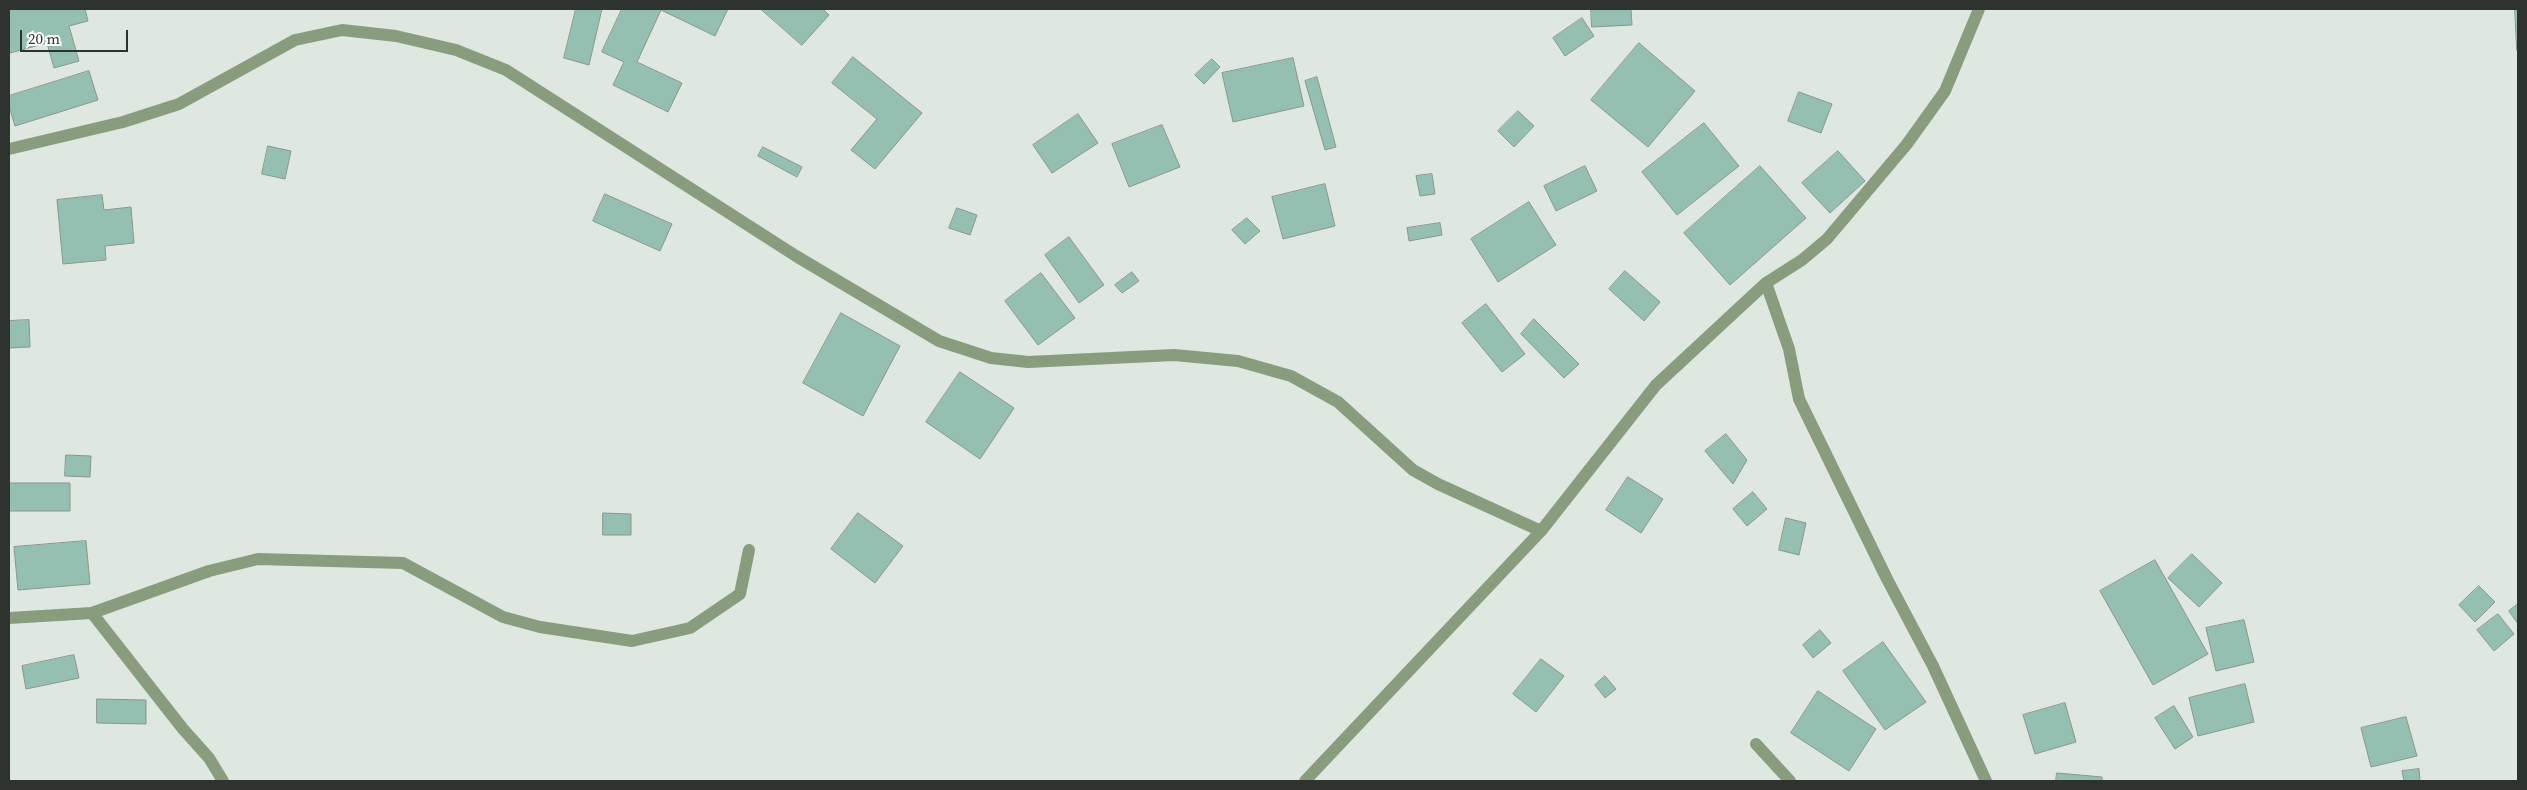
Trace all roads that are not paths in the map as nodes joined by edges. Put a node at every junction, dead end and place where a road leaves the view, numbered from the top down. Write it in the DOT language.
graph roads {
  1 [pos="1979,9"];
  2 [pos="9,149"];
  3 [pos="1766,283"];
  4 [pos="1541,531"];
  5 [pos="749,550"];
  6 [pos="92,613"];
  7 [pos="9,618"];
  8 [pos="1756,744"];
  9 [pos="223,781"];
  10 [pos="1305,781"];
  11 [pos="1790,781"];
  12 [pos="1986,781"];
  1 -- 3 [label="street"];
  2 -- 4 [label="street"];
  3 -- 4 [label="street"];
  3 -- 12 [label="street"];
  4 -- 10 [label="street"];
  5 -- 6 [label="street"];
  6 -- 7 [label="street"];
  6 -- 9 [label="street"];
  8 -- 11 [label="street"];
}
